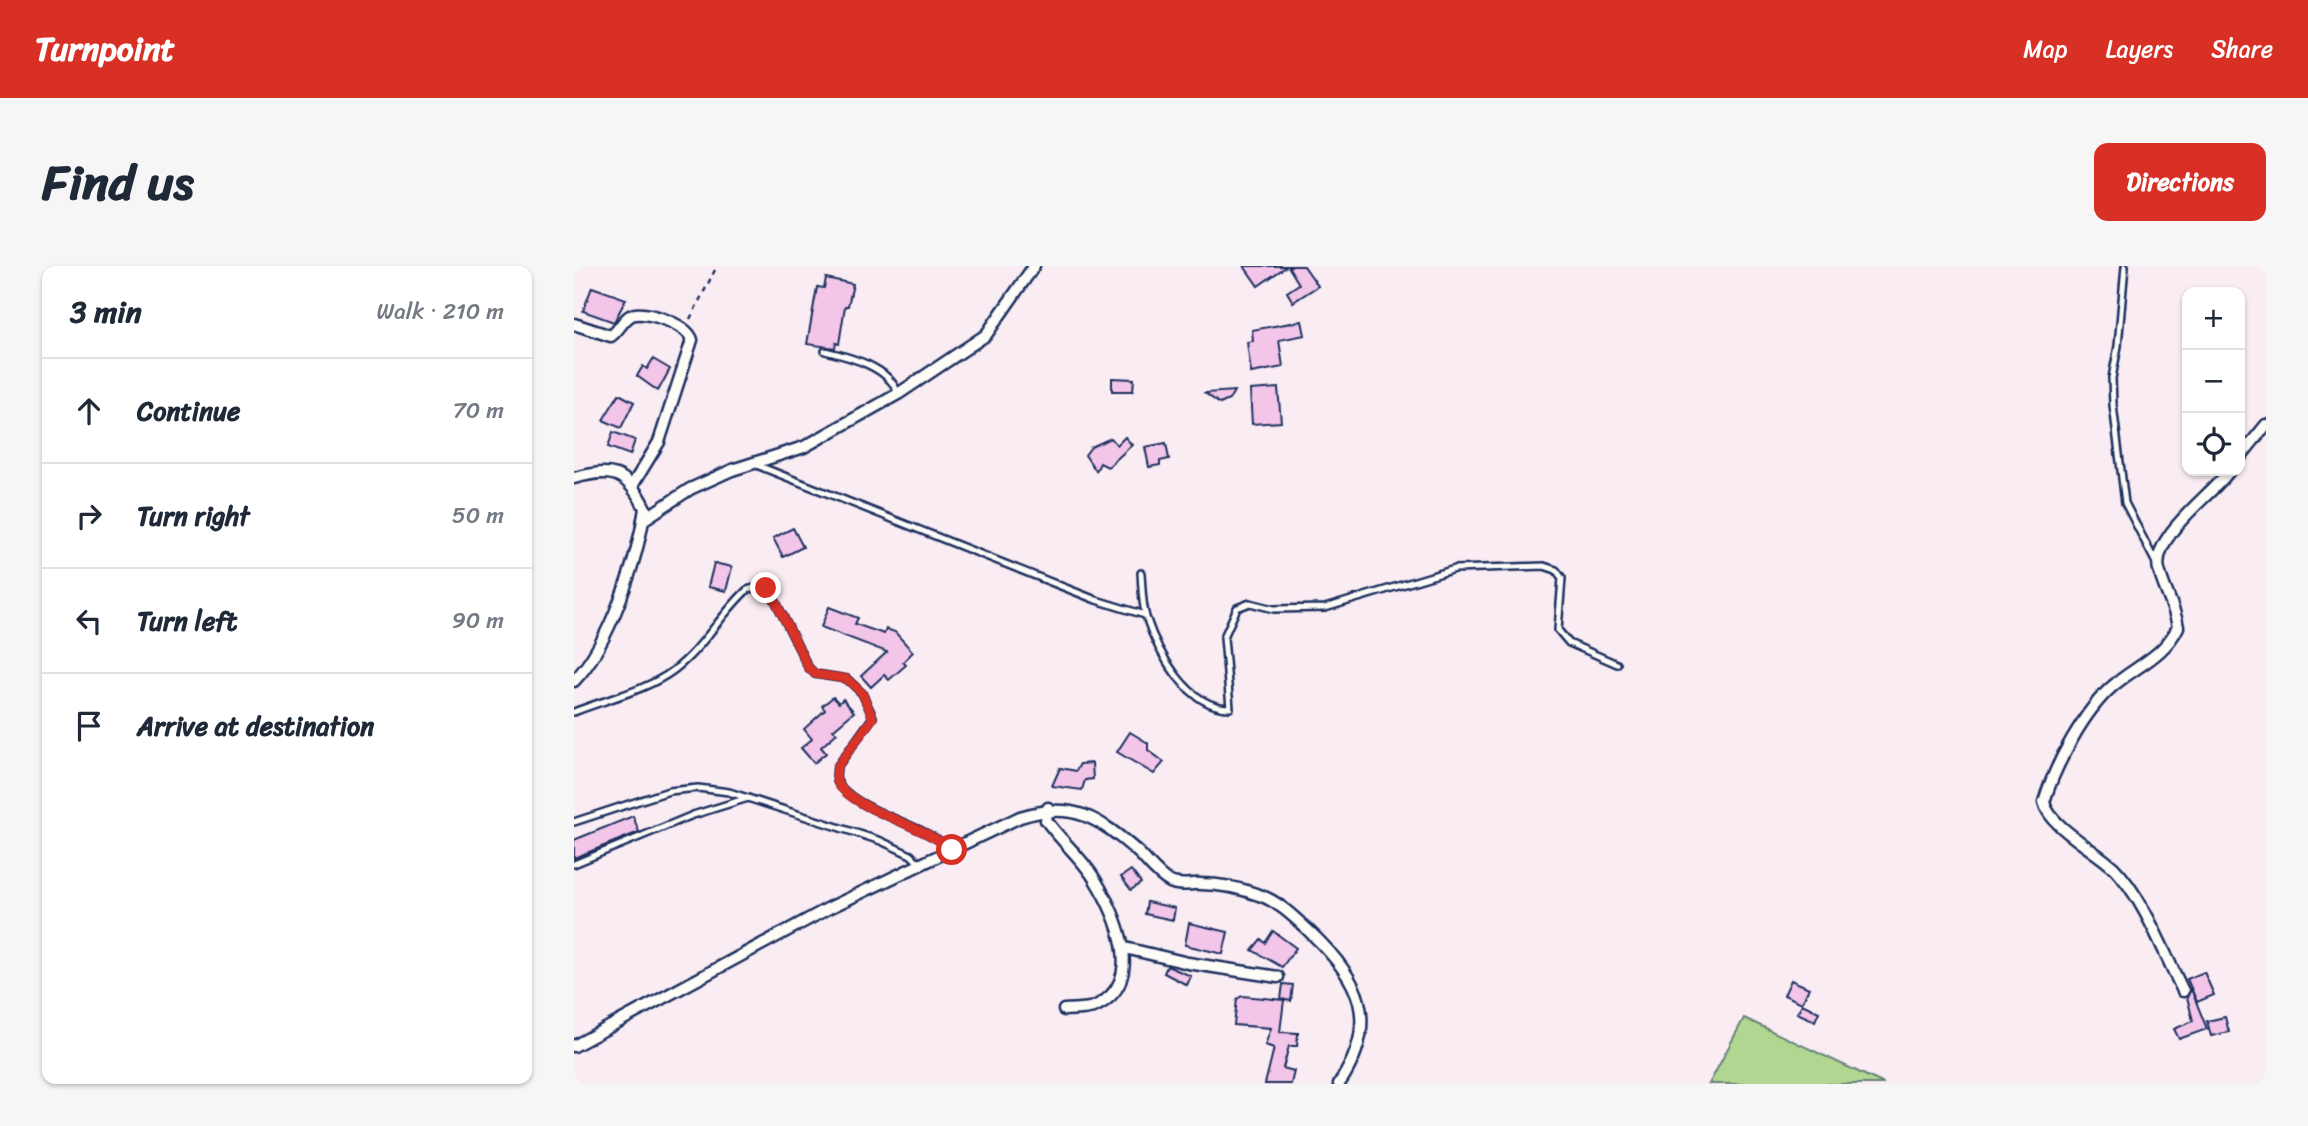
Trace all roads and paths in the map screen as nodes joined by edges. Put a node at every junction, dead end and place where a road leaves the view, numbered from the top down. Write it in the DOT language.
graph roads {
  1 [pos="717,266"];
  2 [pos="1034,266"];
  3 [pos="2125,266"];
  4 [pos="574,324"];
  5 [pos="686,328"];
  6 [pos="825,351"];
  7 [pos="898,394"];
  8 [pos="2266,425"];
  9 [pos="2245,451"];
  10 [pos="751,463"];
  11 [pos="2224,476"];
  12 [pos="574,478"];
  13 [pos="632,486"];
  14 [pos="643,520"];
  15 [pos="2158,568"];
  16 [pos="1141,573"];
  17 [pos="1145,615"];
  18 [pos="1617,664"];
  19 [pos="574,681"];
  20 [pos="574,712"];
  21 [pos="748,798"];
  22 [pos="1048,808"];
  23 [pos="574,822"];
  24 [pos="952,850"];
  25 [pos="574,864"];
  26 [pos="920,864"];
  27 [pos="1125,948"];
  28 [pos="1278,976"];
  29 [pos="2183,992"];
  30 [pos="1064,1010"];
  31 [pos="574,1046"];
  32 [pos="1339,1084"];
  1 -- 5 [label="path"];
  2 -- 7 [label="street"];
  3 -- 15 [label="lane"];
  4 -- 5 [label="street"];
  5 -- 13 [label="street"];
  6 -- 7 [label="lane"];
  7 -- 10 [label="street"];
  8 -- 9 [label="street"];
  10 -- 14 [label="street"];
  10 -- 17 [label="lane"];
  11 -- 15 [label="street"];
  12 -- 13 [label="street"];
  13 -- 14 [label="street"];
  14 -- 19 [label="street"];
  15 -- 29 [label="street"];
  16 -- 17 [label="lane"];
  17 -- 18 [label="lane"];
  20 -- 24 [label="lane"];
  21 -- 23 [label="lane"];
  21 -- 25 [label="lane"];
  21 -- 26 [label="lane"];
  22 -- 24 [label="street"];
  22 -- 27 [label="street"];
  22 -- 32 [label="street"];
  24 -- 26 [label="street"];
  26 -- 31 [label="street"];
  27 -- 28 [label="street"];
  27 -- 30 [label="street"];
}
